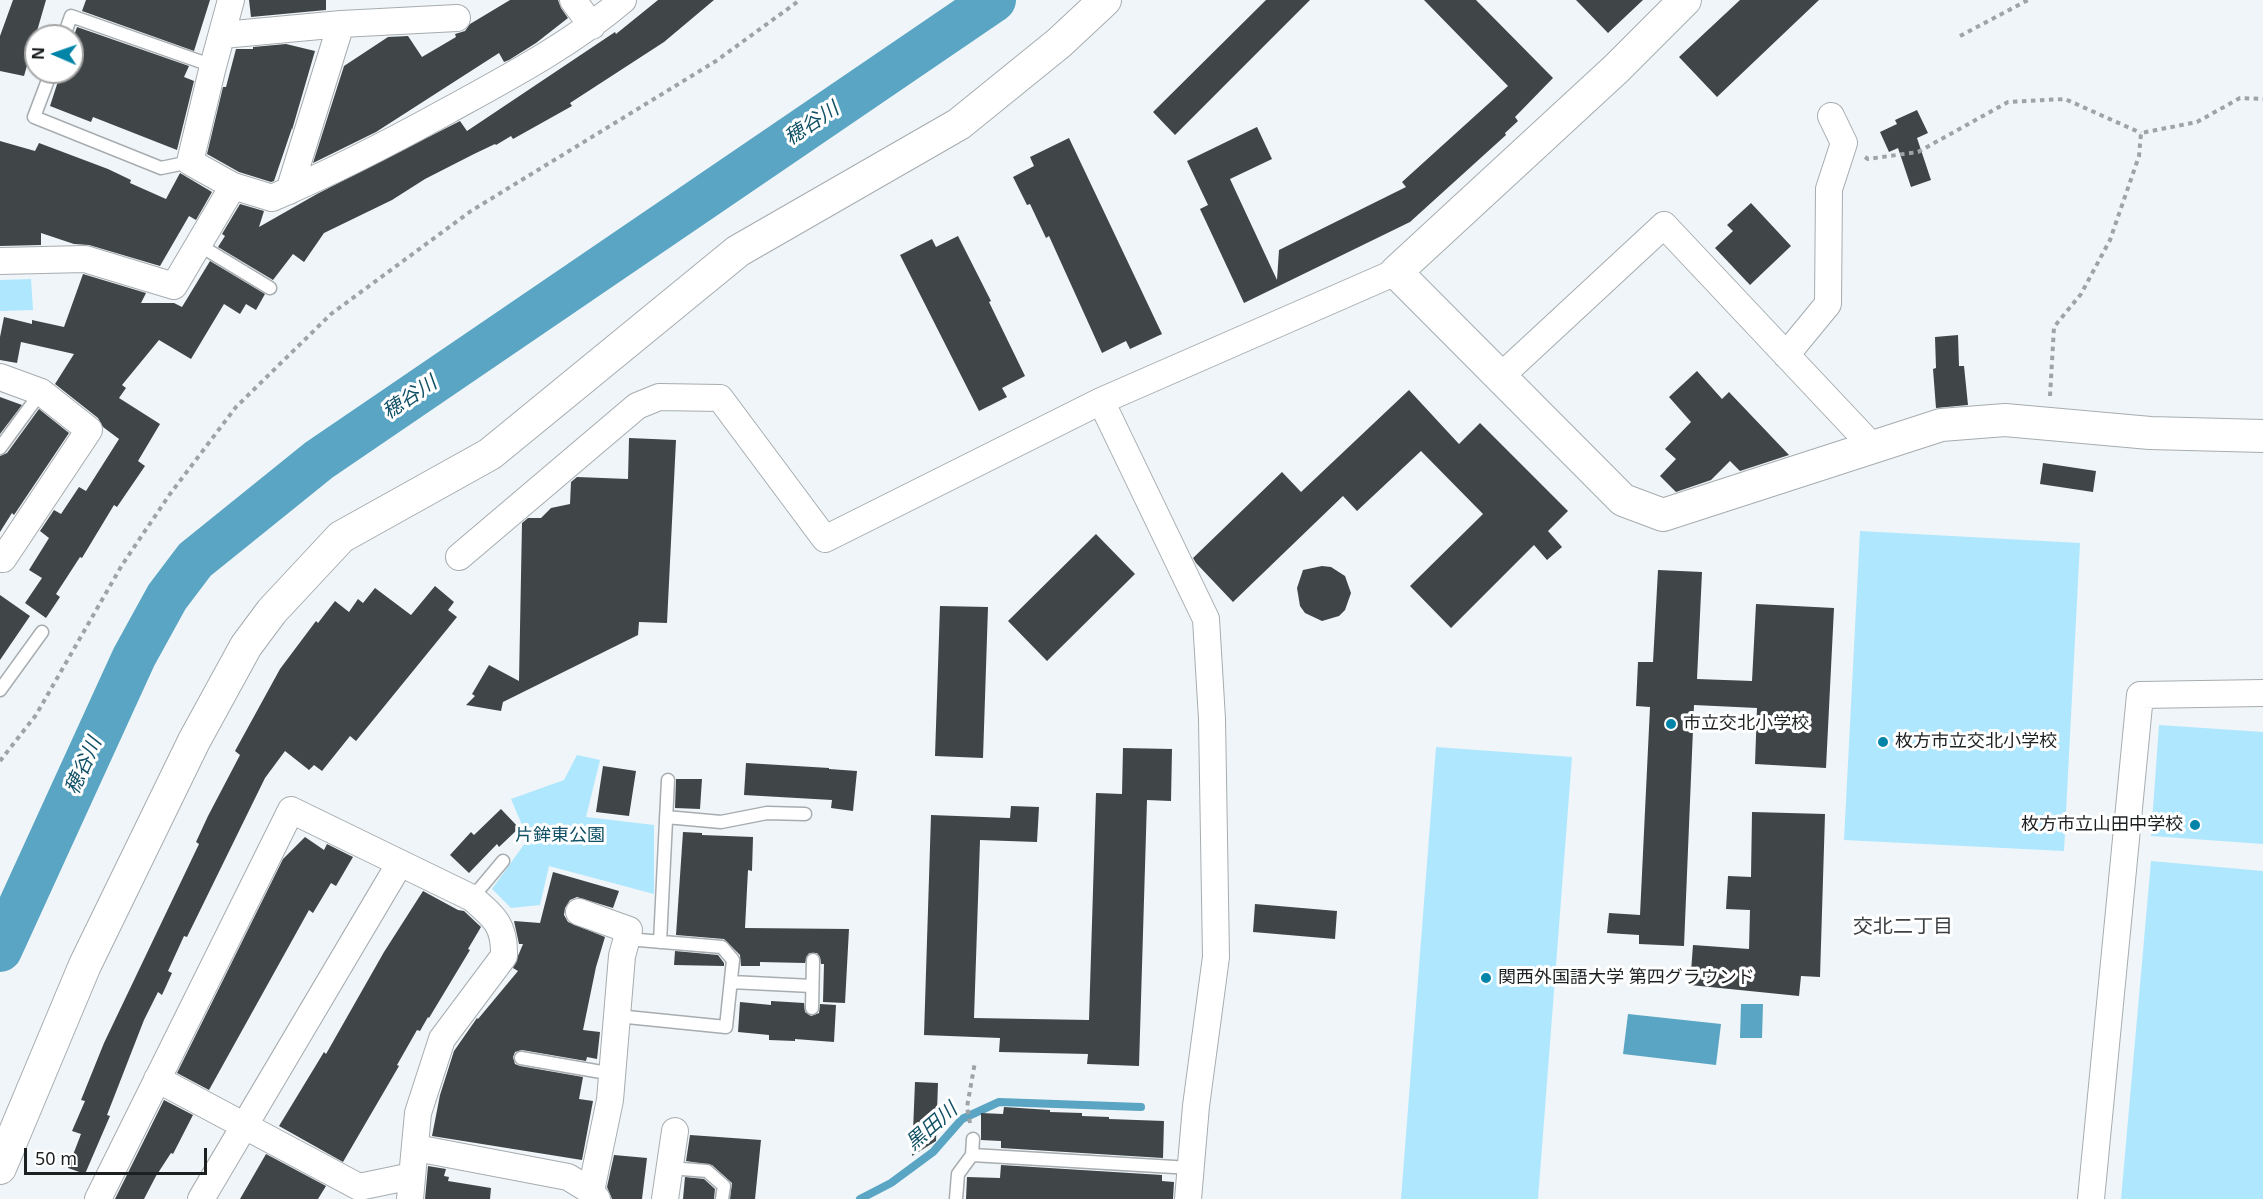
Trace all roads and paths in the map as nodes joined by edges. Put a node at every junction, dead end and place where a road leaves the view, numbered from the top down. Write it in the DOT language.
graph roads {
  1 [pos="231,0"];
  2 [pos="573,0"];
  3 [pos="622,0"];
  4 [pos="800,0"];
  5 [pos="1105,0"];
  6 [pos="1685,0"];
  7 [pos="2028,0"];
  8 [pos="457,18"];
  9 [pos="68,24"];
  10 [pos="341,24"];
  11 [pos="592,26"];
  12 [pos="223,34"];
  13 [pos="1960,36"];
  14 [pos="213,66"];
  15 [pos="46,84"];
  16 [pos="2263,99"];
  17 [pos="1831,116"];
  18 [pos="2141,133"];
  19 [pos="1844,143"];
  20 [pos="190,162"];
  21 [pos="233,186"];
  22 [pos="289,191"];
  23 [pos="199,245"];
  24 [pos="0,261"];
  25 [pos="1396,272"];
  26 [pos="270,288"];
  27 [pos="1786,355"];
  28 [pos="0,377"];
  29 [pos="1500,377"];
  30 [pos="41,392"];
  31 [pos="1101,400"];
  32 [pos="2048,424"];
  33 [pos="2263,436"];
  34 [pos="1873,447"];
  35 [pos="0,448"];
  36 [pos="459,557"];
  37 [pos="0,559"];
  38 [pos="42,632"];
  39 [pos="0,690"];
  40 [pos="2263,693"];
  41 [pos="0,761"];
  42 [pos="668,780"];
  43 [pos="805,814"];
  44 [pos="666,817"];
  45 [pos="503,861"];
  46 [pos="400,863"];
  47 [pos="472,898"];
  48 [pos="579,912"];
  49 [pos="627,939"];
  50 [pos="660,942"];
  51 [pos="813,960"];
  52 [pos="731,982"];
  53 [pos="812,986"];
  54 [pos="812,1008"];
  55 [pos="617,1016"];
  56 [pos="521,1058"];
  57 [pos="975,1062"];
  58 [pos="612,1074"];
  59 [pos="157,1079"];
  60 [pos="970,1122"];
  61 [pos="245,1125"];
  62 [pos="675,1131"];
  63 [pos="973,1139"];
  64 [pos="416,1148"];
  65 [pos="972,1155"];
  66 [pos="0,1168"];
  67 [pos="670,1168"];
  68 [pos="1191,1168"];
  69 [pos="411,1187"];
  70 [pos="356,1193"];
  71 [pos="594,1195"];
  72 [pos="98,1199"];
  73 [pos="201,1199"];
  74 [pos="665,1199"];
  75 [pos="722,1199"];
  76 [pos="956,1199"];
  77 [pos="1188,1199"];
  78 [pos="2091,1199"];
  1 -- 12 [label="street"];
  2 -- 11 [label="street"];
  3 -- 11 [label="street"];
  4 -- 41 [label="path"];
  5 -- 66 [label="street"];
  6 -- 25 [label="street"];
  7 -- 13 [label="path"];
  8 -- 10 [label="street"];
  9 -- 14 [label="lane"];
  10 -- 12 [label="street"];
  10 -- 22 [label="street"];
  11 -- 22 [label="street"];
  12 -- 14 [label="street"];
  14 -- 20 [label="street"];
  15 -- 20 [label="lane"];
  16 -- 18 [label="path"];
  17 -- 19 [label="street"];
  18 -- 19 [label="path"];
  18 -- 32 [label="path"];
  19 -- 27 [label="street"];
  20 -- 21 [label="street"];
  21 -- 22 [label="street"];
  21 -- 23 [label="street"];
  23 -- 24 [label="street"];
  23 -- 26 [label="lane"];
  25 -- 29 [label="street"];
  25 -- 31 [label="street"];
  27 -- 29 [label="street"];
  27 -- 34 [label="street"];
  28 -- 30 [label="street"];
  29 -- 34 [label="street"];
  30 -- 35 [label="lane"];
  30 -- 37 [label="street"];
  31 -- 36 [label="street"];
  31 -- 68 [label="street"];
  32 -- 33 [label="street"];
  32 -- 34 [label="street"];
  38 -- 39 [label="lane"];
  40 -- 78 [label="street"];
  42 -- 44 [label="lane"];
  43 -- 44 [label="lane"];
  44 -- 50 [label="lane"];
  45 -- 47 [label="lane"];
  46 -- 47 [label="street"];
  46 -- 59 [label="street"];
  46 -- 61 [label="street"];
  47 -- 64 [label="street"];
  48 -- 49 [label="street"];
  49 -- 50 [label="lane"];
  49 -- 55 [label="street"];
  50 -- 52 [label="lane"];
  51 -- 53 [label="lane"];
  52 -- 53 [label="lane"];
  52 -- 55 [label="lane"];
  53 -- 54 [label="lane"];
  55 -- 58 [label="street"];
  56 -- 58 [label="lane"];
  57 -- 60 [label="path"];
  58 -- 71 [label="street"];
  59 -- 61 [label="street"];
  59 -- 72 [label="street"];
  61 -- 70 [label="street"];
  61 -- 73 [label="street"];
  62 -- 67 [label="street"];
  63 -- 65 [label="lane"];
  64 -- 69 [label="street"];
  64 -- 71 [label="street"];
  65 -- 68 [label="lane"];
  65 -- 76 [label="lane"];
  67 -- 74 [label="street"];
  67 -- 75 [label="lane"];
  68 -- 77 [label="street"];
  69 -- 70 [label="street"];
}
